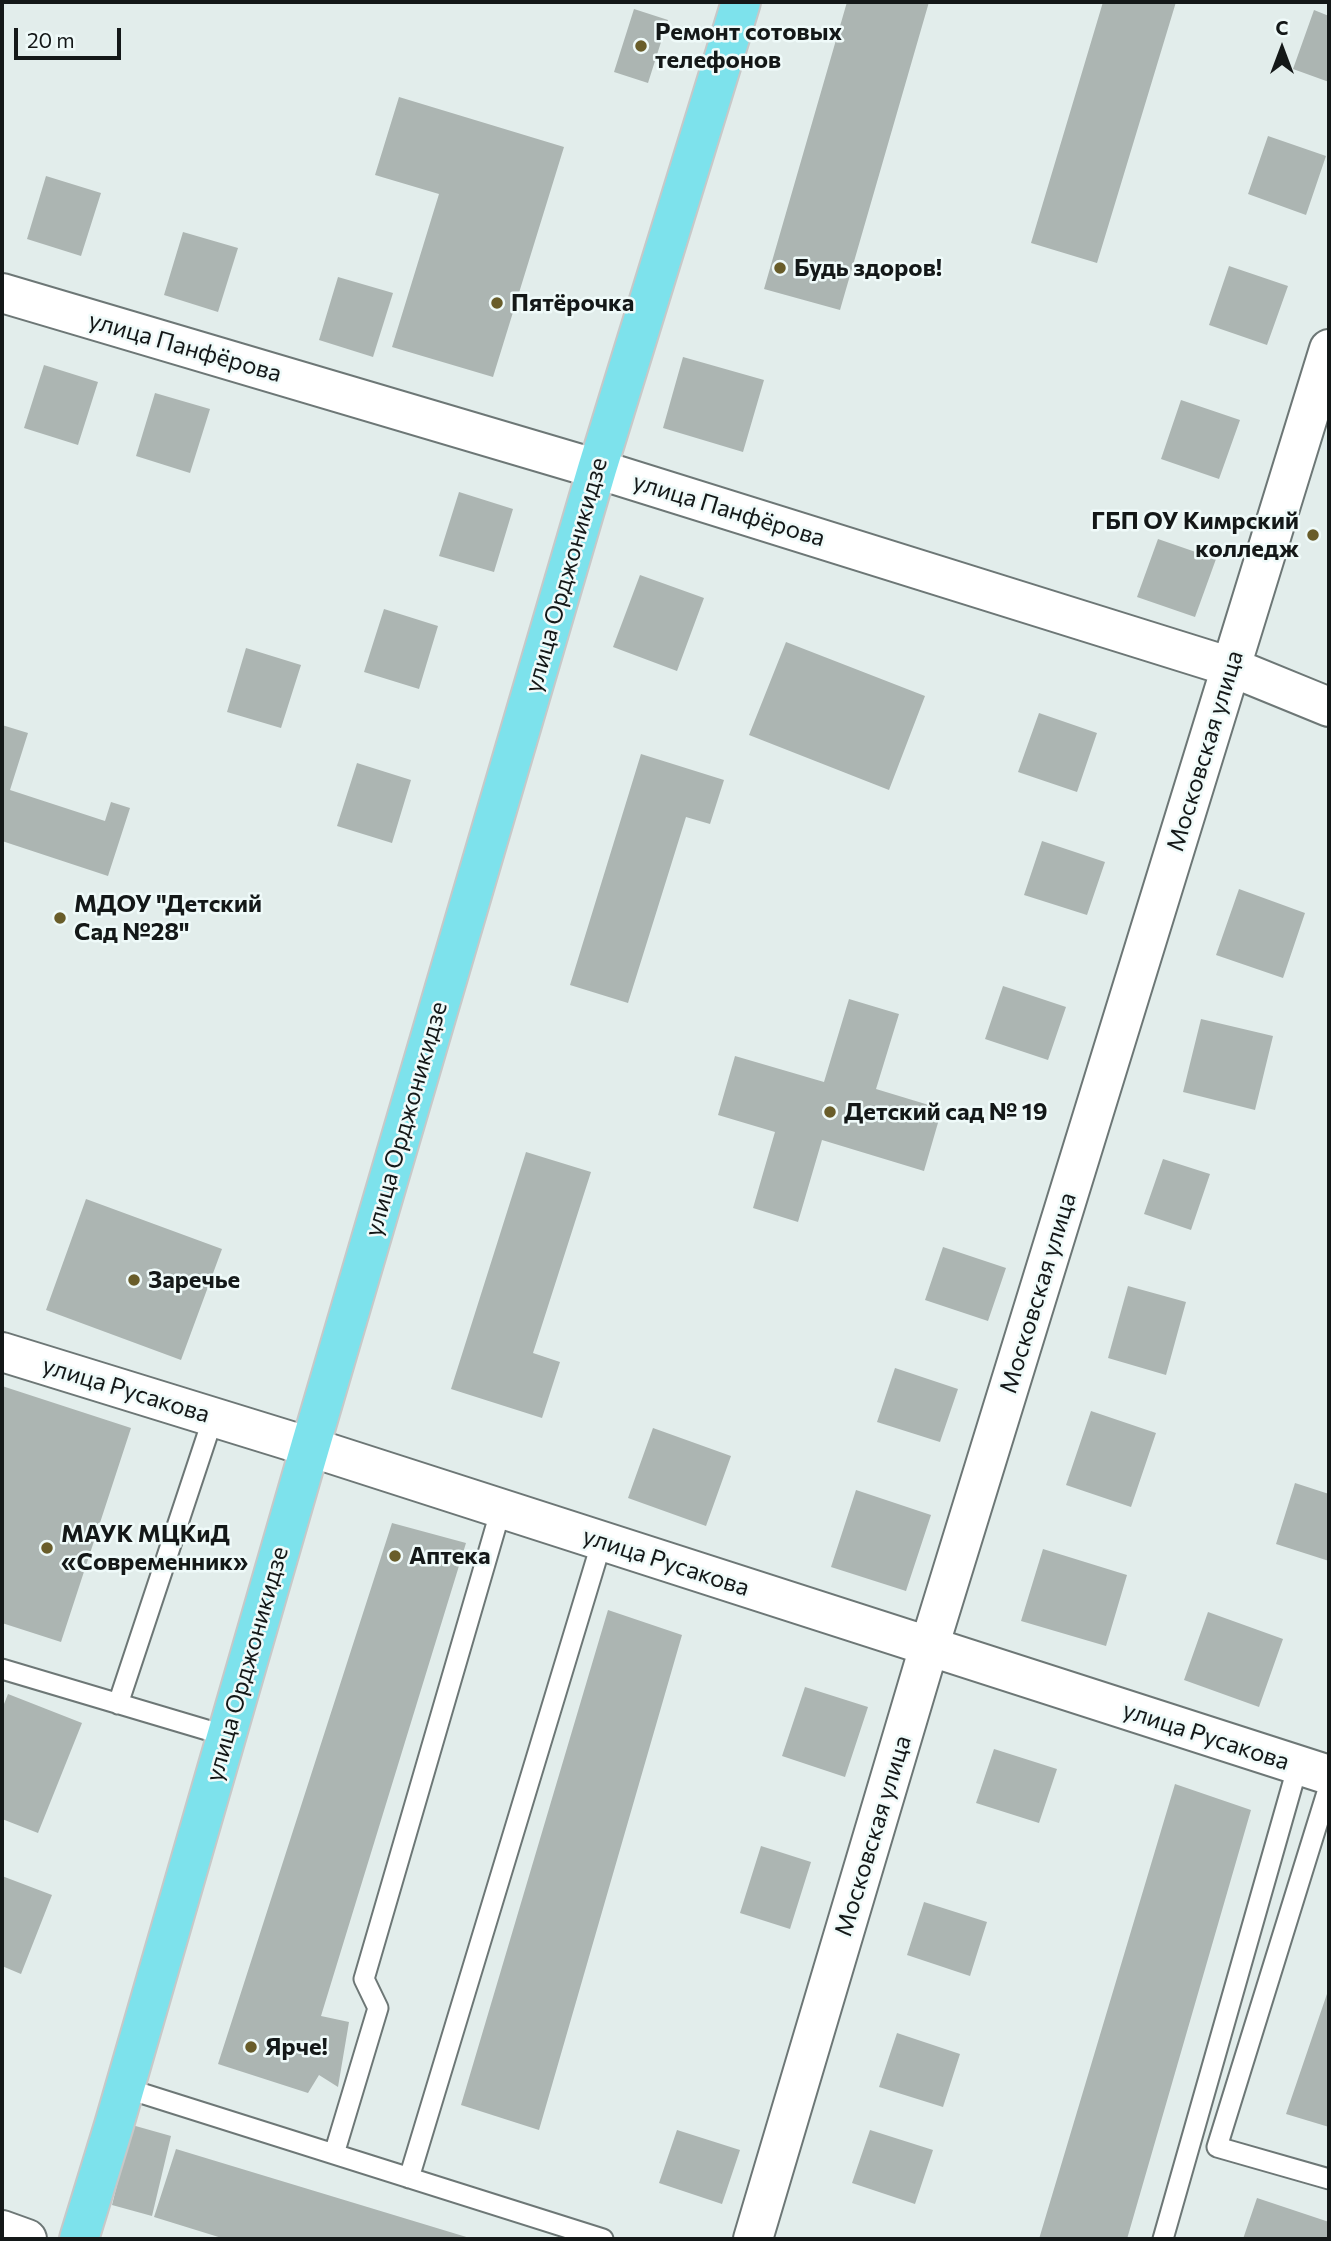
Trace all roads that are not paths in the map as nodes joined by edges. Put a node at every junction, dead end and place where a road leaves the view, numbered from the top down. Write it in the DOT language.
graph roads {
  1 [pos="741,2"];
  2 [pos="2,293"];
  3 [pos="1329,349"];
  4 [pos="597,469"];
  5 [pos="1231,667"];
  6 [pos="1329,707"];
  7 [pos="2,1352"];
  8 [pos="213,1418"];
  9 [pos="310,1447"];
  10 [pos="501,1509"];
  11 [pos="602,1541"];
  12 [pos="929,1647"];
  13 [pos="2,1669"];
  14 [pos="118,1704"];
  15 [pos="227,1736"];
  16 [pos="1313,1770"];
  17 [pos="1329,1786"];
  18 [pos="125,2088"];
  19 [pos="334,2154"];
  20 [pos="409,2178"];
  21 [pos="1329,2179"];
  22 [pos="2,2230"];
  23 [pos="27,2239"];
  24 [pos="79,2239"];
  25 [pos="603,2239"];
  26 [pos="753,2239"];
  27 [pos="1163,2239"];
  1 -- 4 [label="main road, улица Орджоникидзе"];
  2 -- 4 [label="street, улица Панфёрова"];
  3 -- 5 [label="street, Московская улица"];
  4 -- 5 [label="street, улица Панфёрова"];
  4 -- 9 [label="main road, улица Орджоникидзе"];
  5 -- 6 [label="street, улица Панфёрова"];
  5 -- 12 [label="street, Московская улица"];
  7 -- 8 [label="street, улица Русакова"];
  8 -- 9 [label="street, улица Русакова"];
  8 -- 14 [label="lane"];
  9 -- 10 [label="street, улица Русакова"];
  9 -- 15 [label="main road, улица Орджоникидзе"];
  10 -- 11 [label="street, улица Русакова"];
  10 -- 19 [label="lane"];
  11 -- 12 [label="street, улица Русакова"];
  11 -- 20 [label="lane"];
  12 -- 16 [label="street, улица Русакова"];
  12 -- 26 [label="street, Московская улица"];
  13 -- 14 [label="lane"];
  14 -- 15 [label="lane"];
  15 -- 18 [label="main road, улица Орджоникидзе"];
  16 -- 27 [label="lane"];
  17 -- 21 [label="lane"];
  18 -- 19 [label="lane"];
  18 -- 24 [label="main road, улица Орджоникидзе"];
  19 -- 20 [label="lane"];
  20 -- 25 [label="lane"];
  22 -- 23 [label="street"];
}
